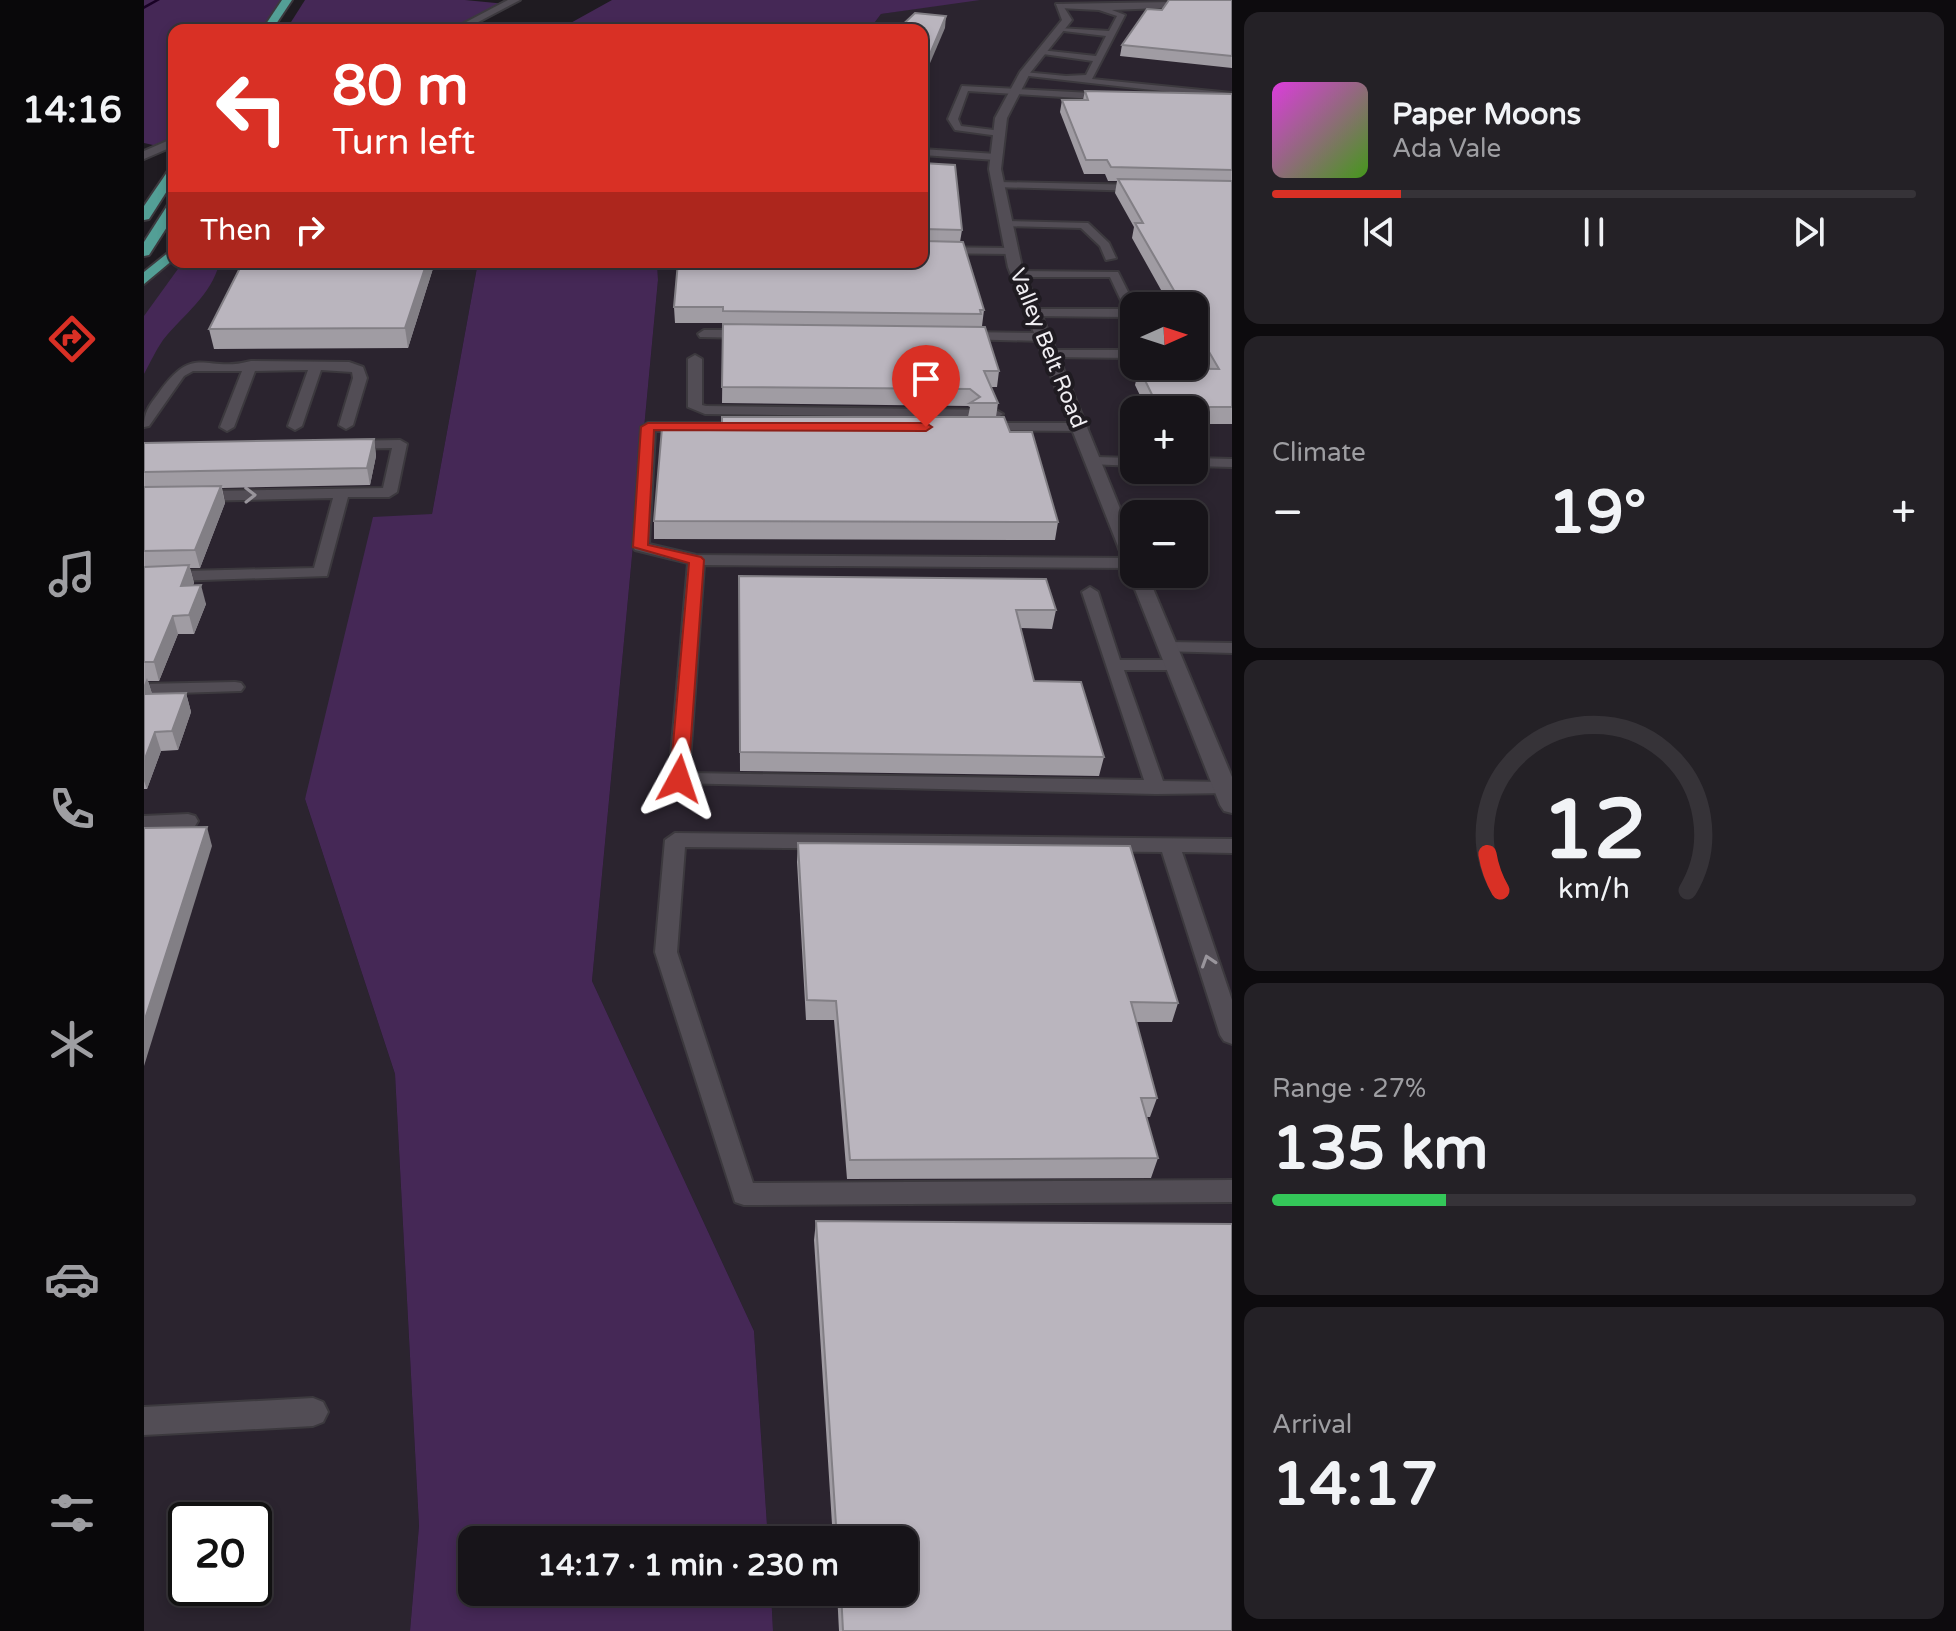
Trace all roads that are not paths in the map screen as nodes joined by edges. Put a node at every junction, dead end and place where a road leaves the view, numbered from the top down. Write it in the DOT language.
graph roads {
  1 [pos="287,0"];
  2 [pos="515,0"];
  3 [pos="1111,0"];
  4 [pos="1232,3"];
  5 [pos="1059,6"];
  6 [pos="1094,8"];
  7 [pos="271,24"];
  8 [pos="468,24"];
  9 [pos="1059,30"];
  10 [pos="1111,34"];
  11 [pos="1040,53"];
  12 [pos="1098,59"];
  13 [pos="1024,75"];
  14 [pos="1080,79"];
  15 [pos="1015,91"];
  16 [pos="1232,96"];
  17 [pos="1123,98"];
  18 [pos="999,133"];
  19 [pos="168,145"];
  20 [pos="928,152"];
  21 [pos="144,155"];
  22 [pos="996,157"];
  23 [pos="168,180"];
  24 [pos="999,185"];
  25 [pos="1154,188"];
  26 [pos="168,215"];
  27 [pos="144,216"];
  28 [pos="1006,224"];
  29 [pos="928,250"];
  30 [pos="1012,251"];
  31 [pos="144,252"];
  32 [pos="168,258"];
  33 [pos="1110,258"];
  34 [pos="1018,273"];
  35 [pos="144,280"];
  36 [pos="1123,292"];
  37 [pos="1034,313"];
  38 [pos="1120,314"];
  39 [pos="704,334"];
  40 [pos="766,335"];
  41 [pos="951,336"];
  42 [pos="1044,337"];
  43 [pos="1051,354"];
  44 [pos="1120,354"];
  45 [pos="695,359"];
  46 [pos="251,365"];
  47 [pos="316,366"];
  48 [pos="1078,421"];
  49 [pos="144,423"];
  50 [pos="346,425"];
  51 [pos="295,426"];
  52 [pos="227,427"];
  53 [pos="325,445"];
  54 [pos="1095,461"];
  55 [pos="1120,462"];
  56 [pos="1208,462"];
  57 [pos="1232,463"];
  58 [pos="342,493"];
  59 [pos="144,497"];
  60 [pos="1120,528"];
  61 [pos="696,560"];
  62 [pos="1120,568"];
  63 [pos="144,577"];
  64 [pos="1143,588"];
  65 [pos="1090,592"];
  66 [pos="1232,648"];
  67 [pos="1171,656"];
  68 [pos="1113,665"];
  69 [pos="235,687"];
  70 [pos="144,689"];
  71 [pos="1156,788"];
  72 [pos="1229,797"];
  73 [pos="188,821"];
  74 [pos="144,823"];
  75 [pos="1170,846"];
  76 [pos="1232,846"];
  77 [pos="1232,1035"];
  78 [pos="1232,1191"];
  79 [pos="313,1412"];
  80 [pos="144,1421"];
  1 -- 7 [label="main road"];
  2 -- 8 [label="street"];
  3 -- 5 [label="lane"];
  4 -- 6 [label="lane"];
  5 -- 6 [label="lane"];
  5 -- 9 [label="street"];
  6 -- 10 [label="lane"];
  9 -- 10 [label="lane"];
  9 -- 11 [label="street, Valley Belt Road"];
  10 -- 12 [label="lane"];
  11 -- 12 [label="lane"];
  11 -- 13 [label="street, Valley Belt Road"];
  12 -- 14 [label="lane"];
  13 -- 14 [label="lane"];
  13 -- 15 [label="street, Valley Belt Road"];
  14 -- 16 [label="lane"];
  15 -- 17 [label="lane"];
  15 -- 18 [label="street, Valley Belt Road"];
  15 -- 18 [label="lane"];
  18 -- 22 [label="street, Valley Belt Road"];
  19 -- 21 [label="street"];
  20 -- 22 [label="lane"];
  22 -- 24 [label="street, Valley Belt Road"];
  23 -- 27 [label="main road"];
  24 -- 25 [label="lane"];
  24 -- 28 [label="street, Valley Belt Road"];
  26 -- 31 [label="main road"];
  28 -- 30 [label="street, Valley Belt Road"];
  28 -- 33 [label="lane"];
  29 -- 30 [label="lane"];
  30 -- 34 [label="street, Valley Belt Road"];
  32 -- 35 [label="main road"];
  34 -- 36 [label="lane"];
  34 -- 37 [label="street, Valley Belt Road"];
  37 -- 38 [label="lane"];
  37 -- 42 [label="street, Valley Belt Road"];
  39 -- 40 [label="lane"];
  41 -- 42 [label="lane"];
  42 -- 43 [label="street, Valley Belt Road"];
  43 -- 44 [label="lane"];
  43 -- 48 [label="street, Valley Belt Road"];
  45 -- 48 [label="lane"];
  46 -- 47 [label="lane"];
  46 -- 49 [label="lane"];
  46 -- 52 [label="lane"];
  47 -- 50 [label="lane"];
  47 -- 51 [label="lane"];
  48 -- 54 [label="street, Valley Belt Road"];
  48 -- 61 [label="lane"];
  53 -- 58 [label="lane"];
  54 -- 55 [label="lane"];
  54 -- 60 [label="street, Valley Belt Road"];
  56 -- 57 [label="lane"];
  59 -- 58 [label="lane, one-way"];
  58 -- 63 [label="lane"];
  61 -- 62 [label="lane"];
  61 -- 71 [label="lane"];
  64 -- 67 [label="street, Valley Belt Road"];
  65 -- 68 [label="lane"];
  66 -- 67 [label="lane"];
  67 -- 68 [label="lane"];
  67 -- 72 [label="street, Valley Belt Road"];
  68 -- 71 [label="lane"];
  69 -- 70 [label="lane"];
  71 -- 72 [label="lane"];
  73 -- 74 [label="lane"];
  75 -- 76 [label="lane"];
  77 -- 75 [label="lane, one-way"];
  75 -- 78 [label="lane"];
  79 -- 80 [label="lane"];
}
